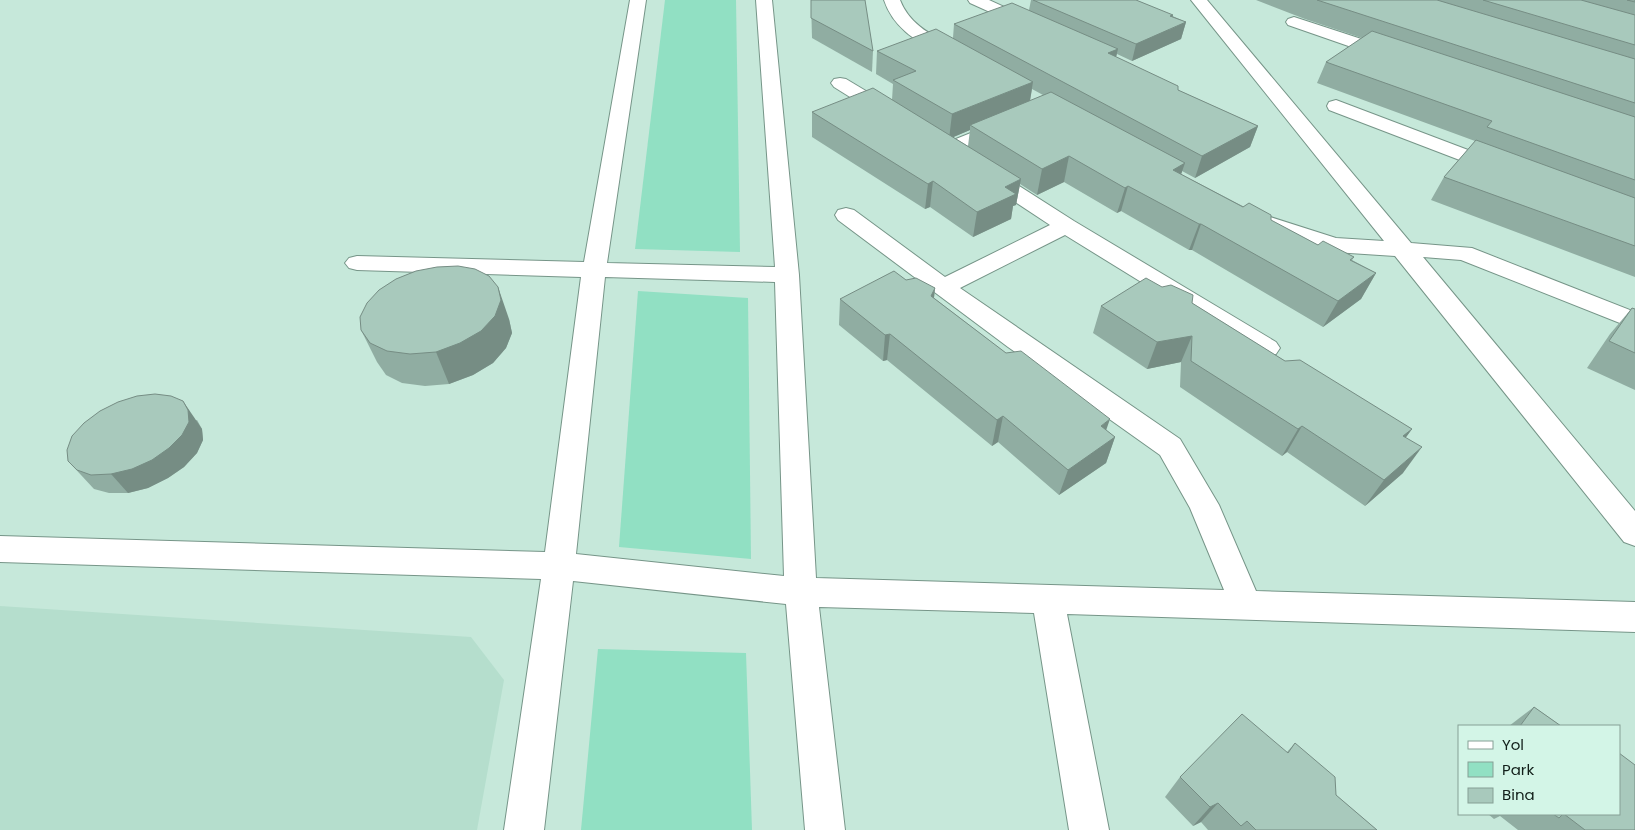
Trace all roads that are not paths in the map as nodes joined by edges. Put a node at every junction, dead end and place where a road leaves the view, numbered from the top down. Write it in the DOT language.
graph roads {
  1 [pos="638,0"];
  2 [pos="764,0"];
  3 [pos="892,0"];
  4 [pos="976,0"];
  5 [pos="1199,0"];
  6 [pos="1018,4"];
  7 [pos="1000,10"];
  8 [pos="1294,22"];
  9 [pos="1045,31"];
  10 [pos="1408,60"];
  11 [pos="965,61"];
  12 [pos="840,83"];
  13 [pos="1336,106"];
  14 [pos="1020,118"];
  15 [pos="907,124"];
  16 [pos="1514,174"];
  17 [pos="1246,214"];
  18 [pos="846,215"];
  19 [pos="1066,226"];
  20 [pos="1403,250"];
  21 [pos="357,263"];
  22 [pos="594,270"];
  23 [pos="787,275"];
  24 [pos="943,286"];
  25 [pos="1635,322"];
  26 [pos="1267,348"];
  27 [pos="1635,533"];
  28 [pos="0,550"];
  29 [pos="559,566"];
  30 [pos="801,592"];
  31 [pos="1048,600"];
  32 [pos="1246,605"];
  33 [pos="1635,617"];
  34 [pos="524,830"];
  35 [pos="825,830"];
  36 [pos="1089,830"];
  1 -- 22 [label="street"];
  2 -- 23 [label="street"];
  3 -- 11 [label="street"];
  4 -- 7 [label="street"];
  5 -- 20 [label="street"];
  6 -- 7 [label="street"];
  7 -- 9 [label="street"];
  8 -- 10 [label="street"];
  12 -- 15 [label="street"];
  13 -- 16 [label="street"];
  14 -- 19 [label="street"];
  17 -- 20 [label="street"];
  18 -- 24 [label="street"];
  19 -- 24 [label="street"];
  19 -- 26 [label="street"];
  20 -- 25 [label="street"];
  20 -- 27 [label="street"];
  21 -- 22 [label="street"];
  22 -- 23 [label="street"];
  22 -- 29 [label="street"];
  23 -- 30 [label="street"];
  24 -- 32 [label="street"];
  28 -- 29 [label="street"];
  29 -- 30 [label="street"];
  29 -- 34 [label="street"];
  30 -- 31 [label="street"];
  30 -- 35 [label="street"];
  31 -- 32 [label="street"];
  31 -- 36 [label="street"];
  32 -- 33 [label="street"];
}
